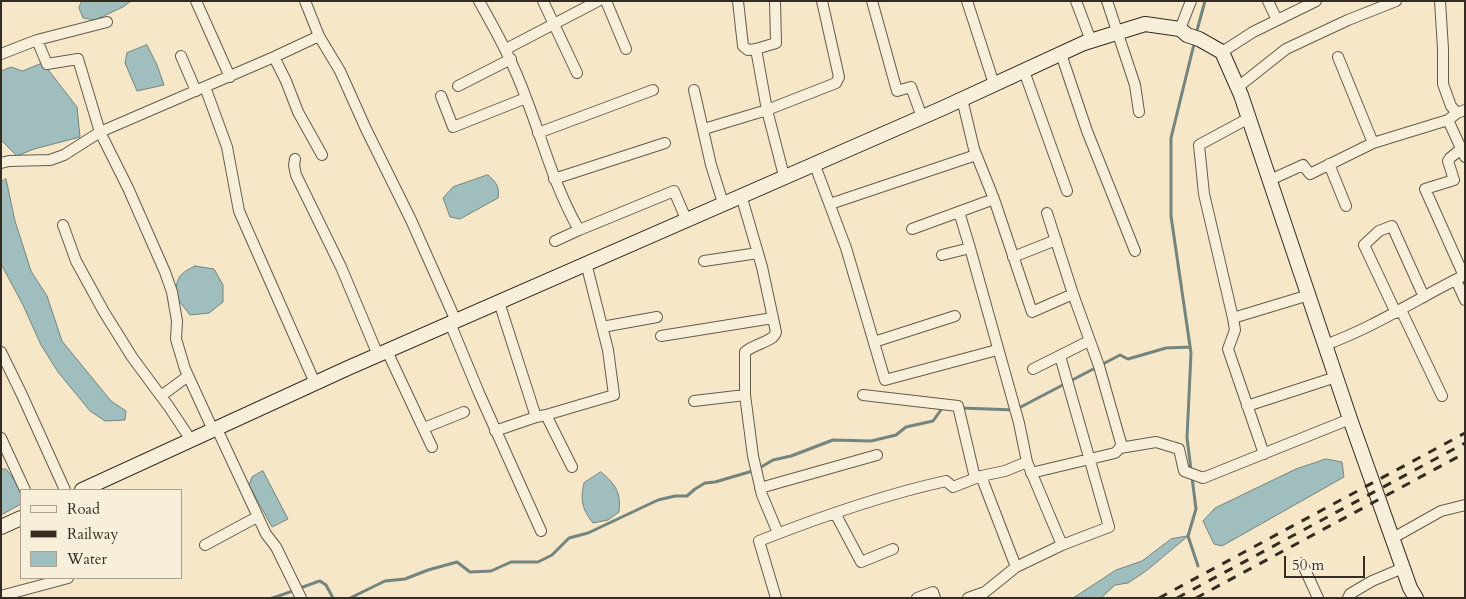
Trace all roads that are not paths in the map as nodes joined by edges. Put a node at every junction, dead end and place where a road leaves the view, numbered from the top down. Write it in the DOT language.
graph roads {
  1 [pos="196,1"];
  2 [pos="305,1"];
  3 [pos="479,1"];
  4 [pos="543,1"];
  5 [pos="598,1"];
  6 [pos="606,1"];
  7 [pos="738,1"];
  8 [pos="775,1"];
  9 [pos="822,1"];
  10 [pos="872,1"];
  11 [pos="967,1"];
  12 [pos="1076,1"];
  13 [pos="1106,1"];
  14 [pos="1191,1"];
  15 [pos="1268,1"];
  16 [pos="1316,1"];
  17 [pos="1396,1"];
  18 [pos="1440,1"];
  19 [pos="1375,5"];
  20 [pos="1277,20"];
  21 [pos="107,22"];
  22 [pos="553,25"];
  23 [pos="1118,33"];
  24 [pos="1189,35"];
  25 [pos="319,36"];
  26 [pos="37,40"];
  27 [pos="1092,41"];
  28 [pos="506,49"];
  29 [pos="626,49"];
  30 [pos="756,50"];
  31 [pos="1222,52"];
  32 [pos="1,54"];
  33 [pos="1061,54"];
  34 [pos="181,56"];
  35 [pos="274,57"];
  36 [pos="1338,57"];
  37 [pos="511,59"];
  38 [pos="1024,71"];
  39 [pos="577,73"];
  40 [pos="230,77"];
  41 [pos="994,84"];
  42 [pos="458,86"];
  43 [pos="1238,87"];
  44 [pos="201,89"];
  45 [pos="653,90"];
  46 [pos="694,90"];
  47 [pos="441,96"];
  48 [pos="526,98"];
  49 [pos="962,99"];
  50 [pos="767,110"];
  51 [pos="1461,111"];
  52 [pos="1139,112"];
  53 [pos="922,117"];
  54 [pos="1249,118"];
  55 [pos="1448,120"];
  56 [pos="704,129"];
  57 [pos="100,132"];
  58 [pos="538,133"];
  59 [pos="665,143"];
  60 [pos="1373,143"];
  61 [pos="1463,153"];
  62 [pos="322,155"];
  63 [pos="976,155"];
  64 [pos="295,159"];
  65 [pos="1,163"];
  66 [pos="814,163"];
  67 [pos="1329,164"];
  68 [pos="784,176"];
  69 [pos="554,179"];
  70 [pos="1270,180"];
  71 [pos="1067,191"];
  72 [pos="741,195"];
  73 [pos="994,199"];
  74 [pos="723,203"];
  75 [pos="830,204"];
  76 [pos="1346,206"];
  77 [pos="959,212"];
  78 [pos="1047,213"];
  79 [pos="686,219"];
  80 [pos="63,225"];
  81 [pos="912,229"];
  82 [pos="579,230"];
  83 [pos="1056,240"];
  84 [pos="556,241"];
  85 [pos="970,248"];
  86 [pos="1135,251"];
  87 [pos="758,253"];
  88 [pos="942,255"];
  89 [pos="1013,257"];
  90 [pos="704,261"];
  91 [pos="586,263"];
  92 [pos="1461,277"];
  93 [pos="1073,294"];
  94 [pos="1309,295"];
  95 [pos="1424,297"];
  96 [pos="1465,300"];
  97 [pos="499,302"];
  98 [pos="1399,312"];
  99 [pos="955,316"];
  100 [pos="657,317"];
  101 [pos="774,318"];
  102 [pos="1233,318"];
  103 [pos="453,322"];
  104 [pos="602,327"];
  105 [pos="661,336"];
  106 [pos="1089,341"];
  107 [pos="874,342"];
  108 [pos="1325,345"];
  109 [pos="997,350"];
  110 [pos="1,352"];
  111 [pos="382,353"];
  112 [pos="1060,356"];
  113 [pos="1033,369"];
  114 [pos="188,376"];
  115 [pos="1336,377"];
  116 [pos="315,383"];
  117 [pos="745,395"];
  118 [pos="863,395"];
  119 [pos="161,396"];
  120 [pos="1442,396"];
  121 [pos="694,401"];
  122 [pos="1248,406"];
  123 [pos="464,412"];
  124 [pos="541,416"];
  125 [pos="1350,420"];
  126 [pos="424,428"];
  127 [pos="215,429"];
  128 [pos="495,431"];
  129 [pos="1,438"];
  130 [pos="191,440"];
  131 [pos="432,446"];
  132 [pos="1120,448"];
  133 [pos="1264,454"];
  134 [pos="877,455"];
  135 [pos="1089,460"];
  136 [pos="1027,462"];
  137 [pos="572,467"];
  138 [pos="1031,473"];
  139 [pos="978,477"];
  140 [pos="760,488"];
  141 [pos="25,489"];
  142 [pos="65,489"];
  143 [pos="84,489"];
  144 [pos="1465,505"];
  145 [pos="835,513"];
  146 [pos="257,517"];
  147 [pos="20,518"];
  148 [pos="1,528"];
  149 [pos="541,530"];
  150 [pos="778,534"];
  151 [pos="1392,538"];
  152 [pos="205,545"];
  153 [pos="1062,545"];
  154 [pos="893,549"];
  155 [pos="1302,563"];
  156 [pos="1016,566"];
  157 [pos="1403,568"];
  158 [pos="64,579"];
  159 [pos="1,596"];
  160 [pos="301,598"];
  161 [pos="776,598"];
  162 [pos="917,598"];
  163 [pos="935,598"];
  164 [pos="968,598"];
  165 [pos="1318,598"];
  166 [pos="1348,598"];
  167 [pos="1416,598"];
  1 -- 40 [label="street"];
  2 -- 25 [label="street"];
  3 -- 28 [label="street"];
  4 -- 22 [label="street"];
  5 -- 22 [label="street"];
  6 -- 29 [label="street"];
  7 -- 30 [label="street"];
  8 -- 30 [label="street"];
  9 -- 50 [label="street"];
  10 -- 53 [label="street"];
  11 -- 41 [label="street"];
  12 -- 27 [label="street"];
  13 -- 23 [label="street"];
  14 -- 24 [label="street"];
  15 -- 20 [label="street"];
  16 -- 20 [label="street"];
  17 -- 19 [label="street"];
  18 -- 51 [label="street"];
  19 -- 43 [label="street"];
  20 -- 31 [label="street"];
  21 -- 26 [label="street"];
  22 -- 28 [label="street"];
  22 -- 39 [label="street"];
  23 -- 24 [label="street"];
  23 -- 27 [label="street"];
  23 -- 52 [label="street"];
  24 -- 31 [label="street"];
  25 -- 35 [label="street"];
  25 -- 103 [label="street"];
  26 -- 32 [label="street"];
  26 -- 57 [label="street"];
  27 -- 33 [label="street"];
  28 -- 37 [label="street"];
  30 -- 50 [label="street"];
  31 -- 43 [label="street"];
  33 -- 38 [label="street"];
  33 -- 86 [label="street"];
  34 -- 44 [label="street"];
  35 -- 40 [label="street"];
  35 -- 62 [label="street"];
  36 -- 60 [label="street"];
  37 -- 42 [label="street"];
  37 -- 48 [label="street"];
  38 -- 41 [label="street"];
  38 -- 71 [label="street"];
  40 -- 44 [label="street"];
  41 -- 49 [label="street"];
  43 -- 54 [label="street"];
  44 -- 57 [label="street"];
  44 -- 116 [label="street"];
  45 -- 58 [label="street"];
  46 -- 56 [label="street"];
  47 -- 48 [label="street"];
  48 -- 58 [label="street"];
  49 -- 53 [label="street"];
  49 -- 63 [label="street"];
  50 -- 56 [label="street"];
  50 -- 68 [label="street"];
  51 -- 55 [label="street"];
  53 -- 66 [label="street"];
  54 -- 70 [label="street"];
  54 -- 102 [label="street"];
  55 -- 60 [label="street"];
  55 -- 61 [label="street"];
  56 -- 74 [label="street"];
  57 -- 65 [label="street"];
  57 -- 114 [label="street"];
  58 -- 69 [label="street"];
  59 -- 69 [label="street"];
  60 -- 67 [label="street"];
  61 -- 92 [label="street"];
  63 -- 73 [label="street"];
  63 -- 75 [label="street"];
  64 -- 111 [label="street"];
  66 -- 68 [label="street"];
  66 -- 75 [label="street"];
  67 -- 70 [label="street"];
  67 -- 76 [label="street"];
  68 -- 72 [label="street"];
  69 -- 82 [label="street"];
  70 -- 94 [label="street"];
  72 -- 74 [label="street"];
  72 -- 87 [label="street"];
  73 -- 77 [label="street"];
  73 -- 89 [label="street"];
  74 -- 79 [label="street"];
  75 -- 107 [label="street"];
  77 -- 81 [label="street"];
  77 -- 85 [label="street"];
  78 -- 83 [label="street"];
  79 -- 82 [label="street"];
  79 -- 91 [label="street"];
  80 -- 119 [label="street"];
  82 -- 84 [label="street"];
  83 -- 89 [label="street"];
  83 -- 93 [label="street"];
  85 -- 88 [label="street"];
  85 -- 109 [label="street"];
  87 -- 90 [label="street"];
  87 -- 101 [label="street"];
  89 -- 93 [label="street"];
  91 -- 97 [label="street"];
  91 -- 104 [label="street"];
  92 -- 95 [label="street"];
  92 -- 96 [label="street"];
  93 -- 106 [label="street"];
  94 -- 102 [label="street"];
  94 -- 108 [label="street"];
  95 -- 98 [label="street"];
  95 -- 98 [label="street"];
  97 -- 103 [label="street"];
  97 -- 124 [label="street"];
  98 -- 108 [label="street"];
  98 -- 120 [label="street"];
  99 -- 107 [label="street"];
  100 -- 104 [label="street"];
  101 -- 105 [label="street"];
  101 -- 117 [label="street"];
  102 -- 122 [label="street"];
  103 -- 111 [label="street"];
  103 -- 128 [label="street"];
  104 -- 124 [label="street"];
  106 -- 112 [label="street"];
  106 -- 132 [label="street"];
  107 -- 109 [label="street"];
  108 -- 115 [label="street"];
  109 -- 136 [label="street"];
  110 -- 142 [label="street"];
  111 -- 116 [label="street"];
  111 -- 126 [label="street"];
  112 -- 113 [label="street"];
  112 -- 135 [label="street"];
  114 -- 119 [label="street"];
  114 -- 127 [label="street"];
  115 -- 122 [label="street"];
  115 -- 125 [label="street"];
  116 -- 127 [label="street"];
  117 -- 121 [label="street"];
  117 -- 140 [label="street"];
  118 -- 139 [label="street"];
  119 -- 130 [label="street"];
  122 -- 133 [label="street"];
  123 -- 126 [label="street"];
  124 -- 128 [label="street"];
  124 -- 137 [label="street"];
  125 -- 133 [label="street"];
  125 -- 151 [label="street"];
  126 -- 131 [label="street"];
  127 -- 130 [label="street"];
  127 -- 146 [label="street"];
  128 -- 149 [label="street"];
  129 -- 141 [label="street"];
  130 -- 143 [label="street"];
  132 -- 133 [label="street"];
  132 -- 135 [label="street"];
  134 -- 140 [label="street"];
  135 -- 138 [label="street"];
  135 -- 153 [label="street"];
  136 -- 138 [label="street"];
  136 -- 139 [label="street"];
  138 -- 153 [label="street"];
  139 -- 145 [label="street"];
  139 -- 156 [label="street"];
  140 -- 150 [label="street"];
  144 -- 151 [label="street"];
  145 -- 150 [label="street"];
  145 -- 154 [label="street"];
  146 -- 152 [label="street"];
  146 -- 160 [label="street"];
  147 -- 148 [label="street"];
  150 -- 161 [label="street"];
  151 -- 157 [label="street"];
  153 -- 156 [label="street"];
  155 -- 165 [label="street"];
  156 -- 164 [label="street"];
  157 -- 166 [label="street"];
  157 -- 167 [label="street"];
  158 -- 159 [label="street"];
  162 -- 163 [label="street"];
}
